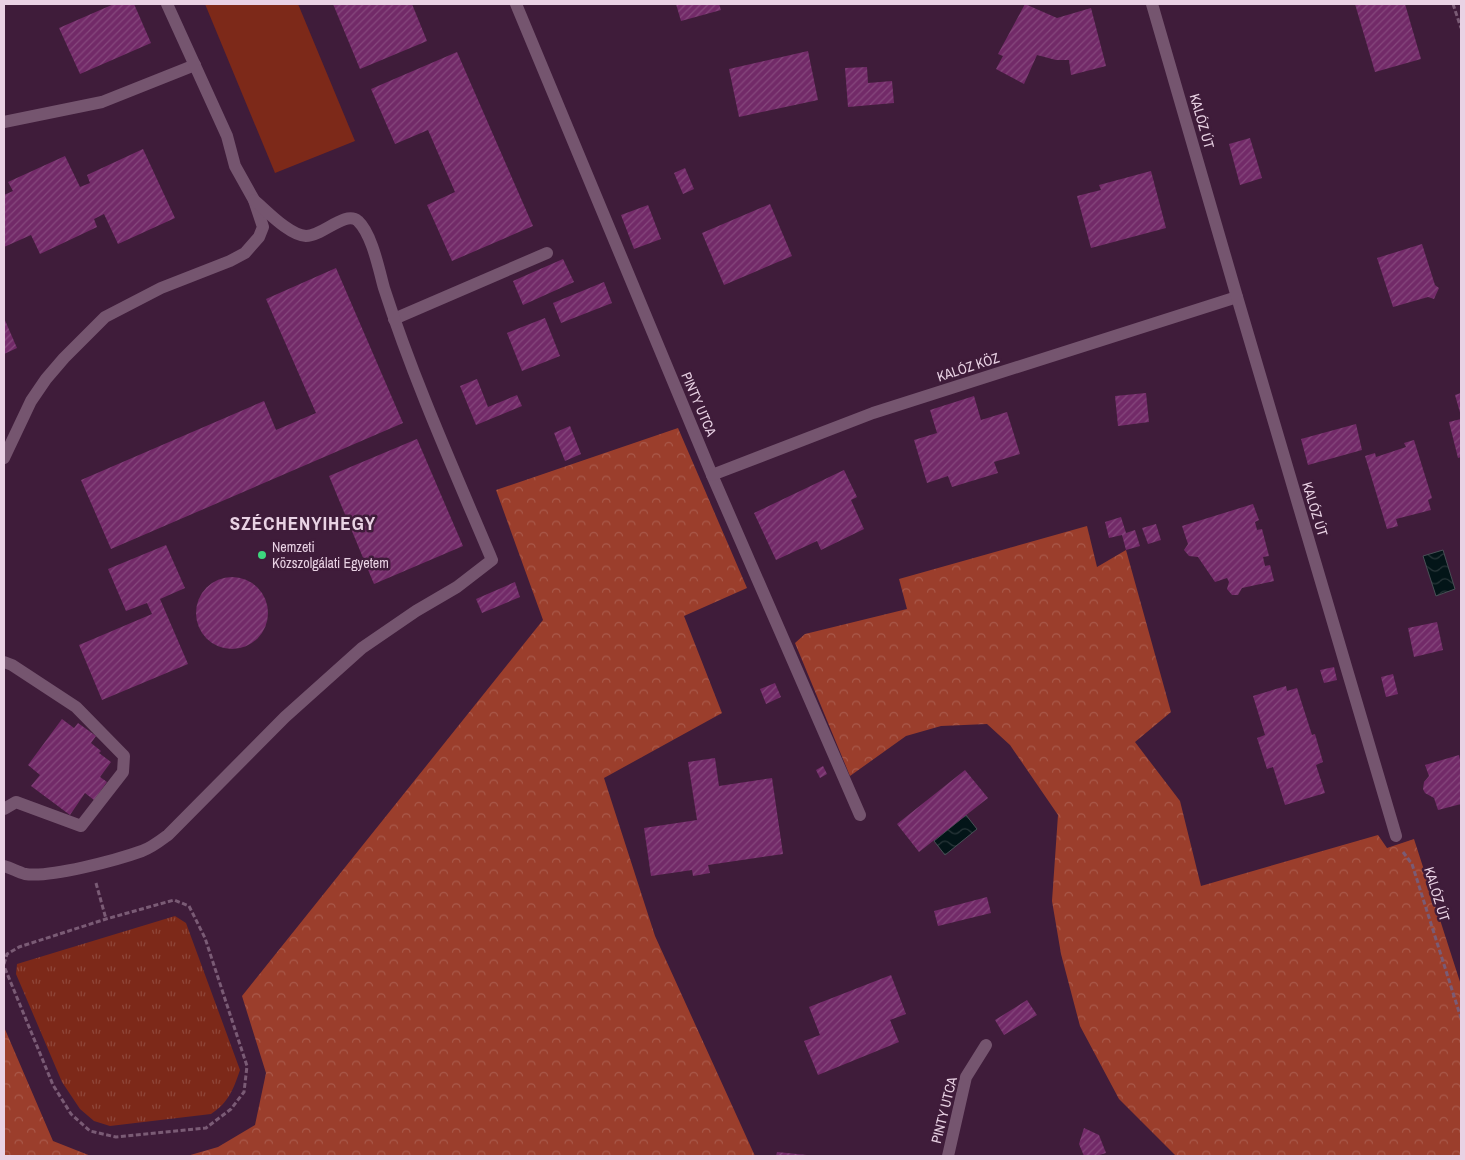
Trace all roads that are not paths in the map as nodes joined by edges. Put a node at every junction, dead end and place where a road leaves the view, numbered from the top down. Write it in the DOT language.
graph roads {
  1 [pos="167,4"];
  2 [pos="516,4"];
  3 [pos="1152,4"];
  4 [pos="195,65"];
  5 [pos="4,122"];
  6 [pos="254,200"];
  7 [pos="547,253"];
  8 [pos="1236,297"];
  9 [pos="394,319"];
  10 [pos="4,458"];
  11 [pos="712,474"];
  12 [pos="4,662"];
  13 [pos="4,809"];
  14 [pos="860,814"];
  15 [pos="1396,836"];
  16 [pos="4,866"];
  17 [pos="986,1046"];
  18 [pos="948,1156"];
  1 -- 4 [label="street"];
  2 -- 11 [label="street, PINTY UTCA"];
  3 -- 8 [label="street, KALÓZ ÚT"];
  4 -- 5 [label="street"];
  4 -- 6 [label="street"];
  6 -- 9 [label="street"];
  6 -- 10 [label="street"];
  7 -- 9 [label="street"];
  8 -- 11 [label="street, KALÓZ KÖZ"];
  8 -- 15 [label="street, KALÓZ ÚT"];
  9 -- 16 [label="street"];
  11 -- 14 [label="street, PINTY UTCA"];
  12 -- 13 [label="street"];
  17 -- 18 [label="street, PINTY UTCA"];
}
